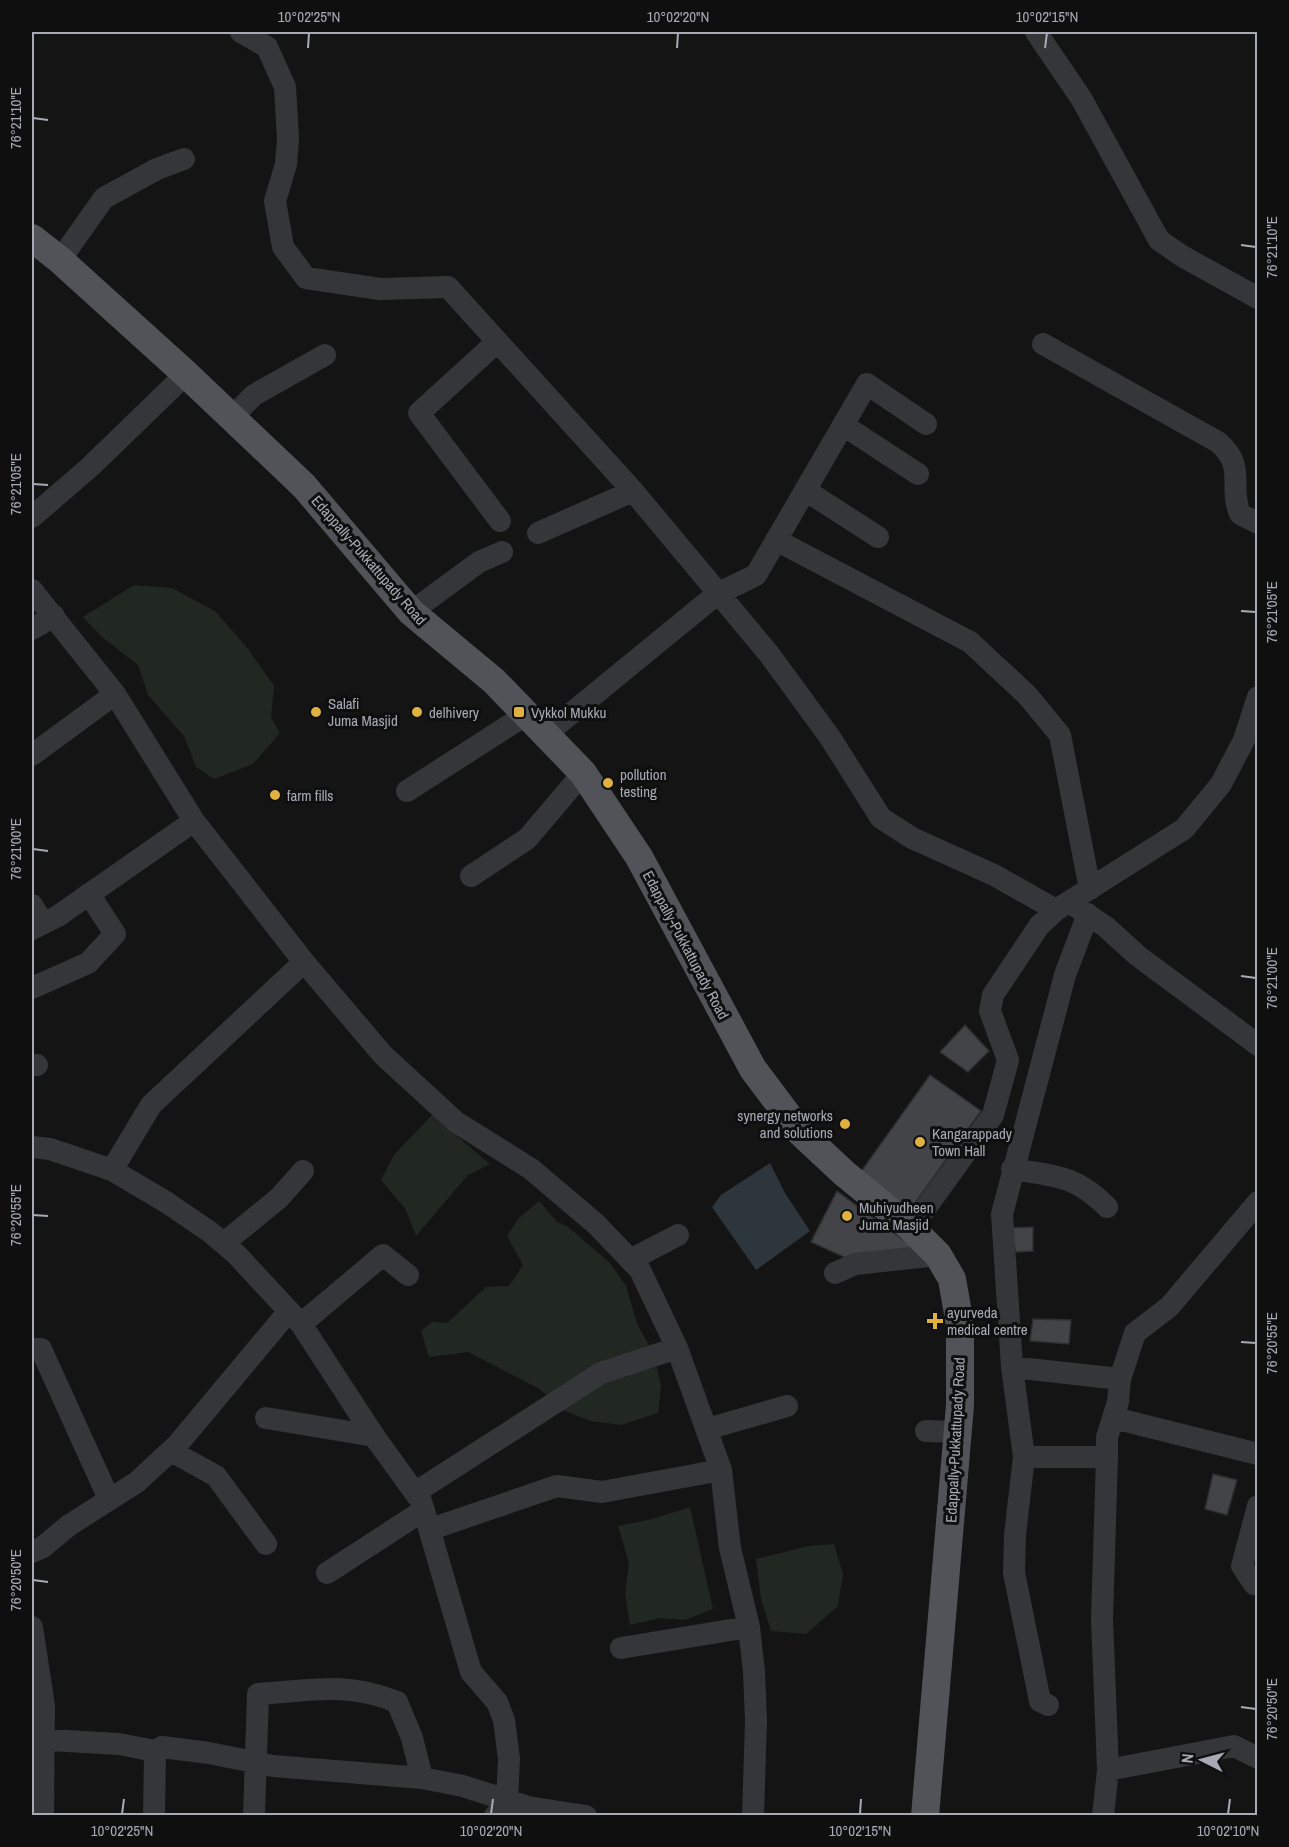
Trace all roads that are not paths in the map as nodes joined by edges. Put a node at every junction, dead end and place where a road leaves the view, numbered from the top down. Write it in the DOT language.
graph roads {
  1 [pos="241,32"];
  2 [pos="1036,32"];
  3 [pos="184,159"];
  4 [pos="32,238"];
  5 [pos="60,260"];
  6 [pos="1257,298"];
  7 [pos="497,342"];
  8 [pos="1043,344"];
  9 [pos="326,355"];
  10 [pos="186,374"];
  11 [pos="230,419"];
  12 [pos="843,424"];
  13 [pos="926,424"];
  14 [pos="918,474"];
  15 [pos="805,490"];
  16 [pos="633,491"];
  17 [pos="32,518"];
  18 [pos="500,521"];
  19 [pos="1257,523"];
  20 [pos="538,533"];
  21 [pos="878,537"];
  22 [pos="776,540"];
  23 [pos="502,552"];
  24 [pos="32,591"];
  25 [pos="717,594"];
  26 [pos="411,612"];
  27 [pos="54,616"];
  28 [pos="32,629"];
  29 [pos="115,694"];
  30 [pos="1257,697"];
  31 [pos="536,724"];
  32 [pos="32,755"];
  33 [pos="583,773"];
  34 [pos="407,791"];
  35 [pos="194,821"];
  36 [pos="471,876"];
  37 [pos="1090,889"];
  38 [pos="89,894"];
  39 [pos="1071,909"];
  40 [pos="35,919"];
  41 [pos="304,962"];
  42 [pos="32,988"];
  43 [pos="1257,1045"];
  44 [pos="32,1147"];
  45 [pos="1012,1169"];
  46 [pos="112,1170"];
  47 [pos="303,1171"];
  48 [pos="1257,1202"];
  49 [pos="1107,1207"];
  50 [pos="911,1228"];
  51 [pos="678,1235"];
  52 [pos="224,1243"];
  53 [pos="938,1255"];
  54 [pos="630,1260"];
  55 [pos="835,1273"];
  56 [pos="408,1275"];
  57 [pos="295,1317"];
  58 [pos="32,1348"];
  59 [pos="677,1348"];
  60 [pos="1012,1367"];
  61 [pos="1120,1379"];
  62 [pos="787,1406"];
  63 [pos="266,1418"];
  64 [pos="1114,1418"];
  65 [pos="707,1429"];
  66 [pos="926,1431"];
  67 [pos="958,1432"];
  68 [pos="374,1436"];
  69 [pos="171,1451"];
  70 [pos="1257,1454"];
  71 [pos="1107,1457"];
  72 [pos="1024,1458"];
  73 [pos="722,1470"];
  74 [pos="109,1500"];
  75 [pos="1257,1506"];
  76 [pos="424,1510"];
  77 [pos="266,1544"];
  78 [pos="32,1551"];
  79 [pos="327,1573"];
  80 [pos="1257,1583"];
  81 [pos="32,1627"];
  82 [pos="749,1628"];
  83 [pos="621,1648"];
  84 [pos="1048,1705"];
  85 [pos="38,1739"];
  86 [pos="155,1751"];
  87 [pos="1257,1758"];
  88 [pos="255,1763"];
  89 [pos="1108,1770"];
  90 [pos="422,1778"];
  91 [pos="501,1808"];
  92 [pos="43,1815"];
  93 [pos="154,1815"];
  94 [pos="254,1815"];
  95 [pos="586,1815"];
  96 [pos="753,1815"];
  97 [pos="925,1815"];
  98 [pos="1103,1815"];
  1 -- 7 [label="street"];
  2 -- 6 [label="street"];
  3 -- 5 [label="street"];
  4 -- 5 [label="main road, Edappally-Pukkattupady Road"];
  5 -- 10 [label="main road, Edappally-Pukkattupady Road"];
  7 -- 16 [label="street"];
  7 -- 18 [label="street"];
  8 -- 19 [label="street"];
  9 -- 11 [label="street"];
  10 -- 11 [label="main road, Edappally-Pukkattupady Road"];
  10 -- 17 [label="street"];
  11 -- 26 [label="main road, Edappally-Pukkattupady Road"];
  12 -- 13 [label="street"];
  12 -- 14 [label="street"];
  12 -- 15 [label="street"];
  15 -- 21 [label="street"];
  15 -- 22 [label="street"];
  16 -- 20 [label="street"];
  16 -- 25 [label="street"];
  22 -- 25 [label="street"];
  22 -- 37 [label="street"];
  23 -- 26 [label="street"];
  24 -- 27 [label="street"];
  25 -- 31 [label="street"];
  25 -- 39 [label="street"];
  26 -- 31 [label="main road, Edappally-Pukkattupady Road"];
  27 -- 28 [label="street"];
  27 -- 29 [label="street"];
  29 -- 32 [label="street"];
  29 -- 35 [label="street"];
  30 -- 37 [label="street"];
  31 -- 33 [label="main road, Edappally-Pukkattupady Road"];
  31 -- 34 [label="street"];
  33 -- 36 [label="street"];
  33 -- 50 [label="main road, Edappally-Pukkattupady Road"];
  35 -- 38 [label="street"];
  35 -- 41 [label="street"];
  37 -- 39 [label="street"];
  38 -- 40 [label="street"];
  38 -- 42 [label="street"];
  39 -- 43 [label="street"];
  39 -- 45 [label="street"];
  39 -- 50 [label="street"];
  41 -- 46 [label="street"];
  41 -- 54 [label="street"];
  44 -- 46 [label="street"];
  45 -- 49 [label="street"];
  45 -- 60 [label="street"];
  46 -- 52 [label="street"];
  47 -- 52 [label="street"];
  48 -- 61 [label="street"];
  50 -- 53 [label="main road, Edappally-Pukkattupady Road"];
  51 -- 54 [label="street"];
  52 -- 57 [label="street"];
  53 -- 55 [label="street"];
  53 -- 67 [label="main road, Edappally-Pukkattupady Road"];
  54 -- 59 [label="street"];
  56 -- 57 [label="street"];
  57 -- 68 [label="street"];
  57 -- 69 [label="street"];
  58 -- 74 [label="street"];
  59 -- 65 [label="street"];
  59 -- 76 [label="street"];
  60 -- 61 [label="street"];
  60 -- 72 [label="street"];
  61 -- 64 [label="street"];
  62 -- 65 [label="street"];
  63 -- 68 [label="street"];
  64 -- 70 [label="street"];
  64 -- 71 [label="street"];
  65 -- 73 [label="street"];
  66 -- 67 [label="street"];
  67 -- 97 [label="main road, Edappally-Pukkattupady Road"];
  68 -- 76 [label="street"];
  69 -- 74 [label="street"];
  69 -- 77 [label="street"];
  71 -- 72 [label="street"];
  71 -- 89 [label="street"];
  72 -- 84 [label="street"];
  73 -- 76 [label="street"];
  73 -- 82 [label="street"];
  74 -- 78 [label="street"];
  75 -- 80 [label="street"];
  76 -- 79 [label="street"];
  76 -- 91 [label="street"];
  81 -- 85 [label="street"];
  82 -- 83 [label="street"];
  82 -- 96 [label="street"];
  85 -- 86 [label="street"];
  85 -- 92 [label="street"];
  86 -- 88 [label="street"];
  86 -- 93 [label="street"];
  87 -- 89 [label="street"];
  88 -- 90 [label="street"];
  88 -- 90 [label="street"];
  88 -- 94 [label="street"];
  89 -- 98 [label="street"];
  90 -- 91 [label="street"];
  91 -- 95 [label="street"];
}
